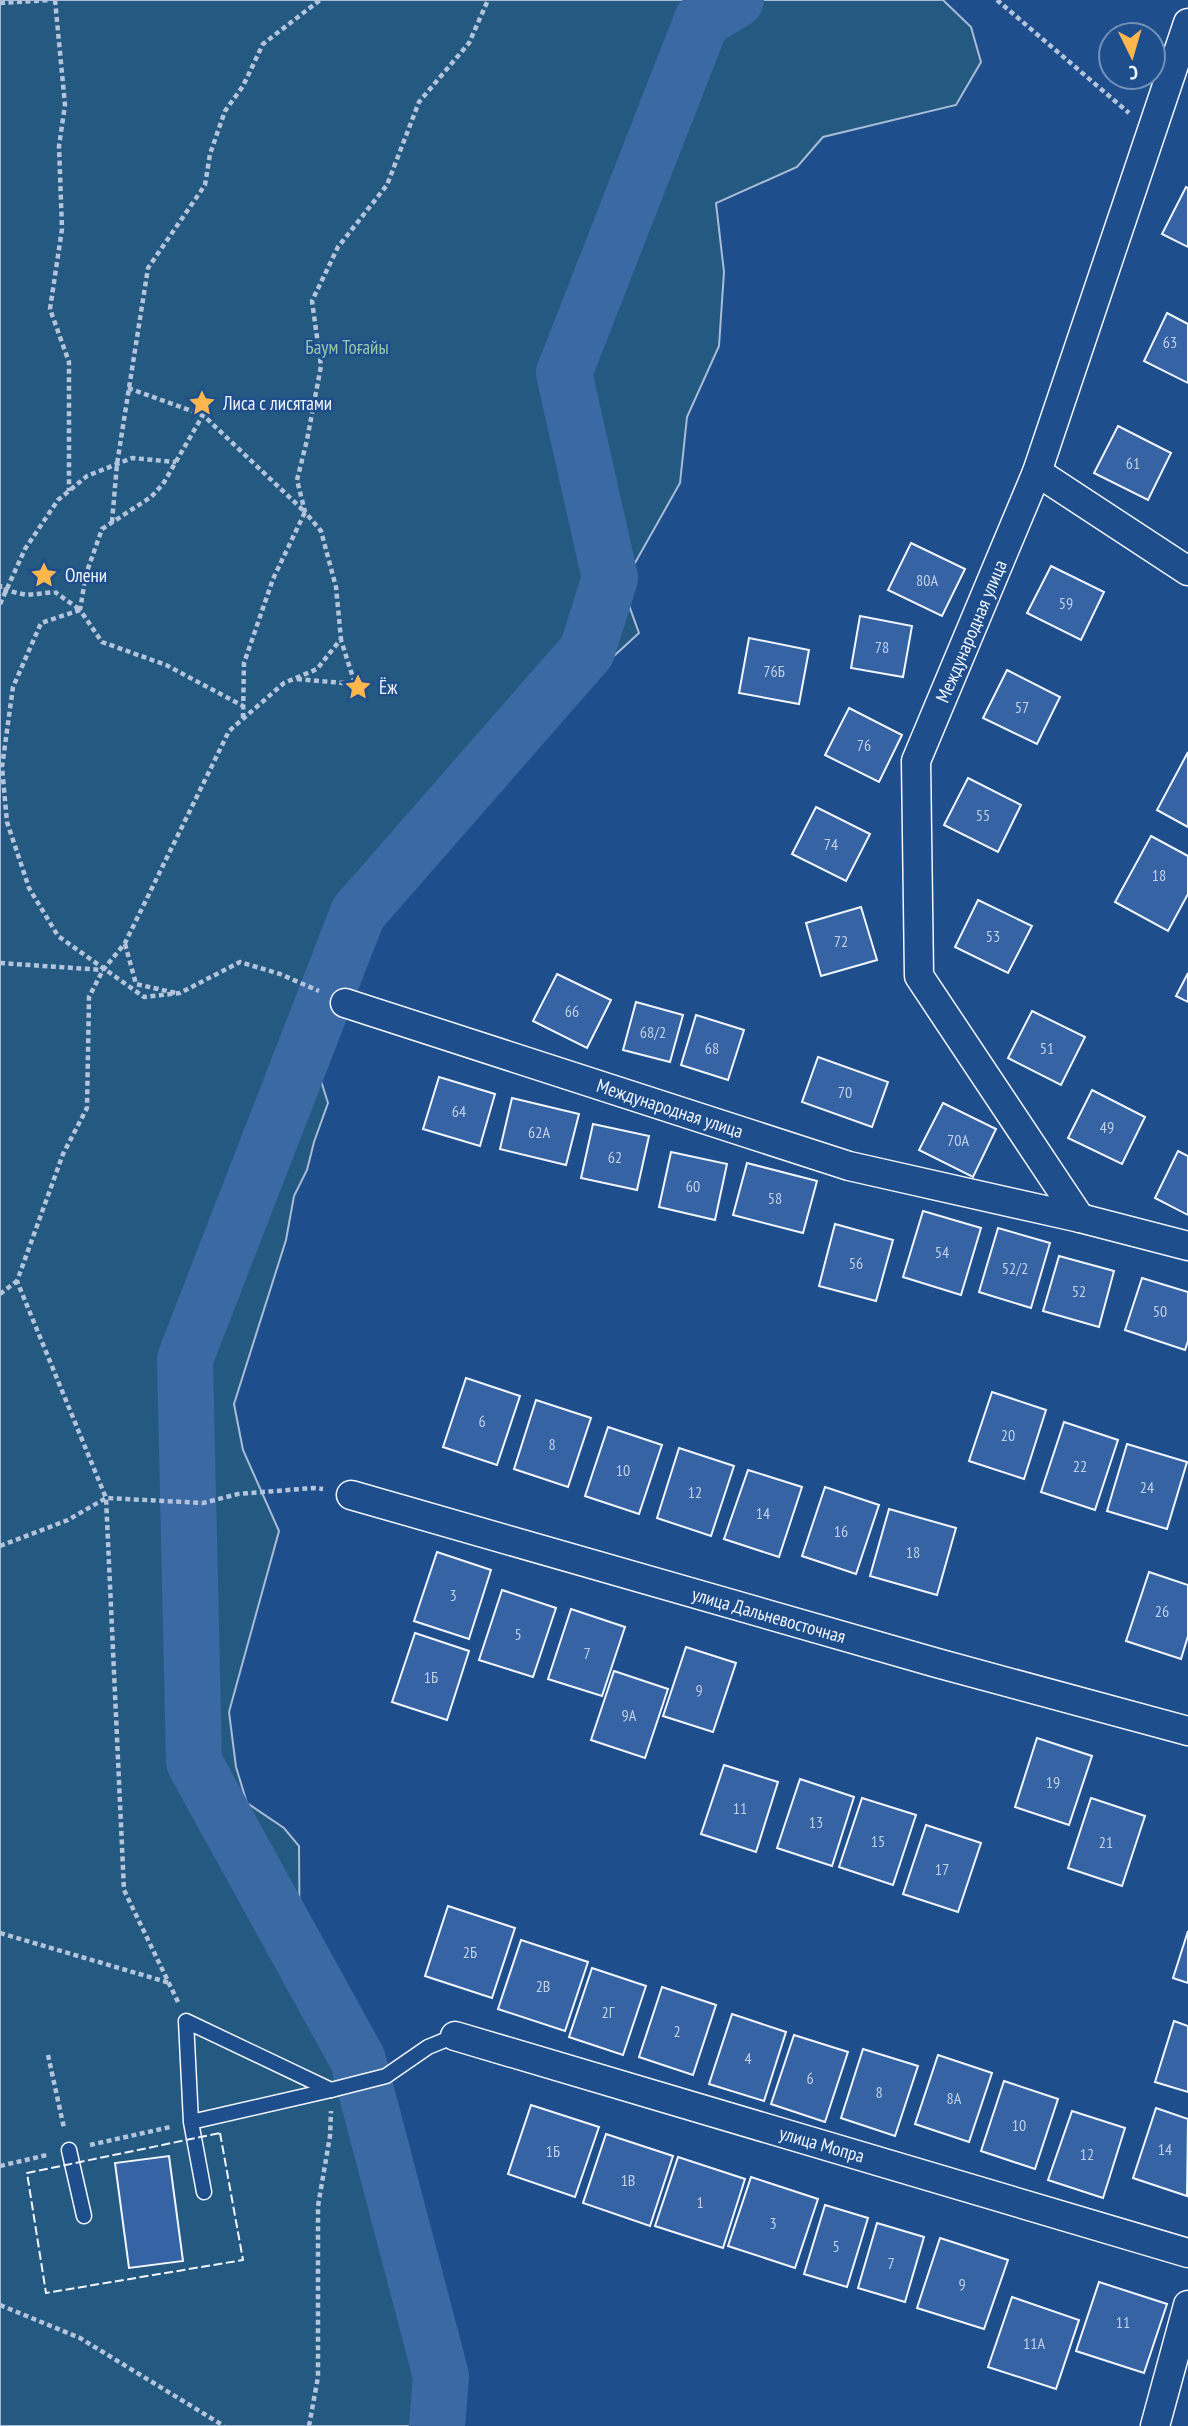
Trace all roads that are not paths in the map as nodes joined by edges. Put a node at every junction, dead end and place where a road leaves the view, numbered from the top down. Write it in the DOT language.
graph roads {
  1 [pos="1188,23"];
  2 [pos="1037,472"];
  3 [pos="1188,570"];
  4 [pos="345,1003"];
  5 [pos="1080,1218"];
  6 [pos="1188,1246"];
  7 [pos="351,1495"];
  8 [pos="1188,1731"];
  9 [pos="455,2036"];
  10 [pos="331,2090"];
  11 [pos="191,2122"];
  12 [pos="69,2150"];
  13 [pos="204,2192"];
  14 [pos="85,2216"];
  15 [pos="1188,2253"];
  16 [pos="1188,2305"];
  17 [pos="1155,2426"];
  1 -- 2 [label="street, Международная улица"];
  2 -- 3 [label="street"];
  2 -- 5 [label="street, Международная улица"];
  4 -- 5 [label="street, Международная улица"];
  5 -- 6 [label="street, Международная улица"];
  7 -- 8 [label="street, улица Дальневосточная"];
  9 -- 10 [label="lane"];
  9 -- 15 [label="street, улица Мопра"];
  10 -- 11 [label="lane"];
  10 -- 11 [label="lane"];
  11 -- 13 [label="lane"];
  12 -- 14 [label="lane"];
  16 -- 17 [label="street"];
}
